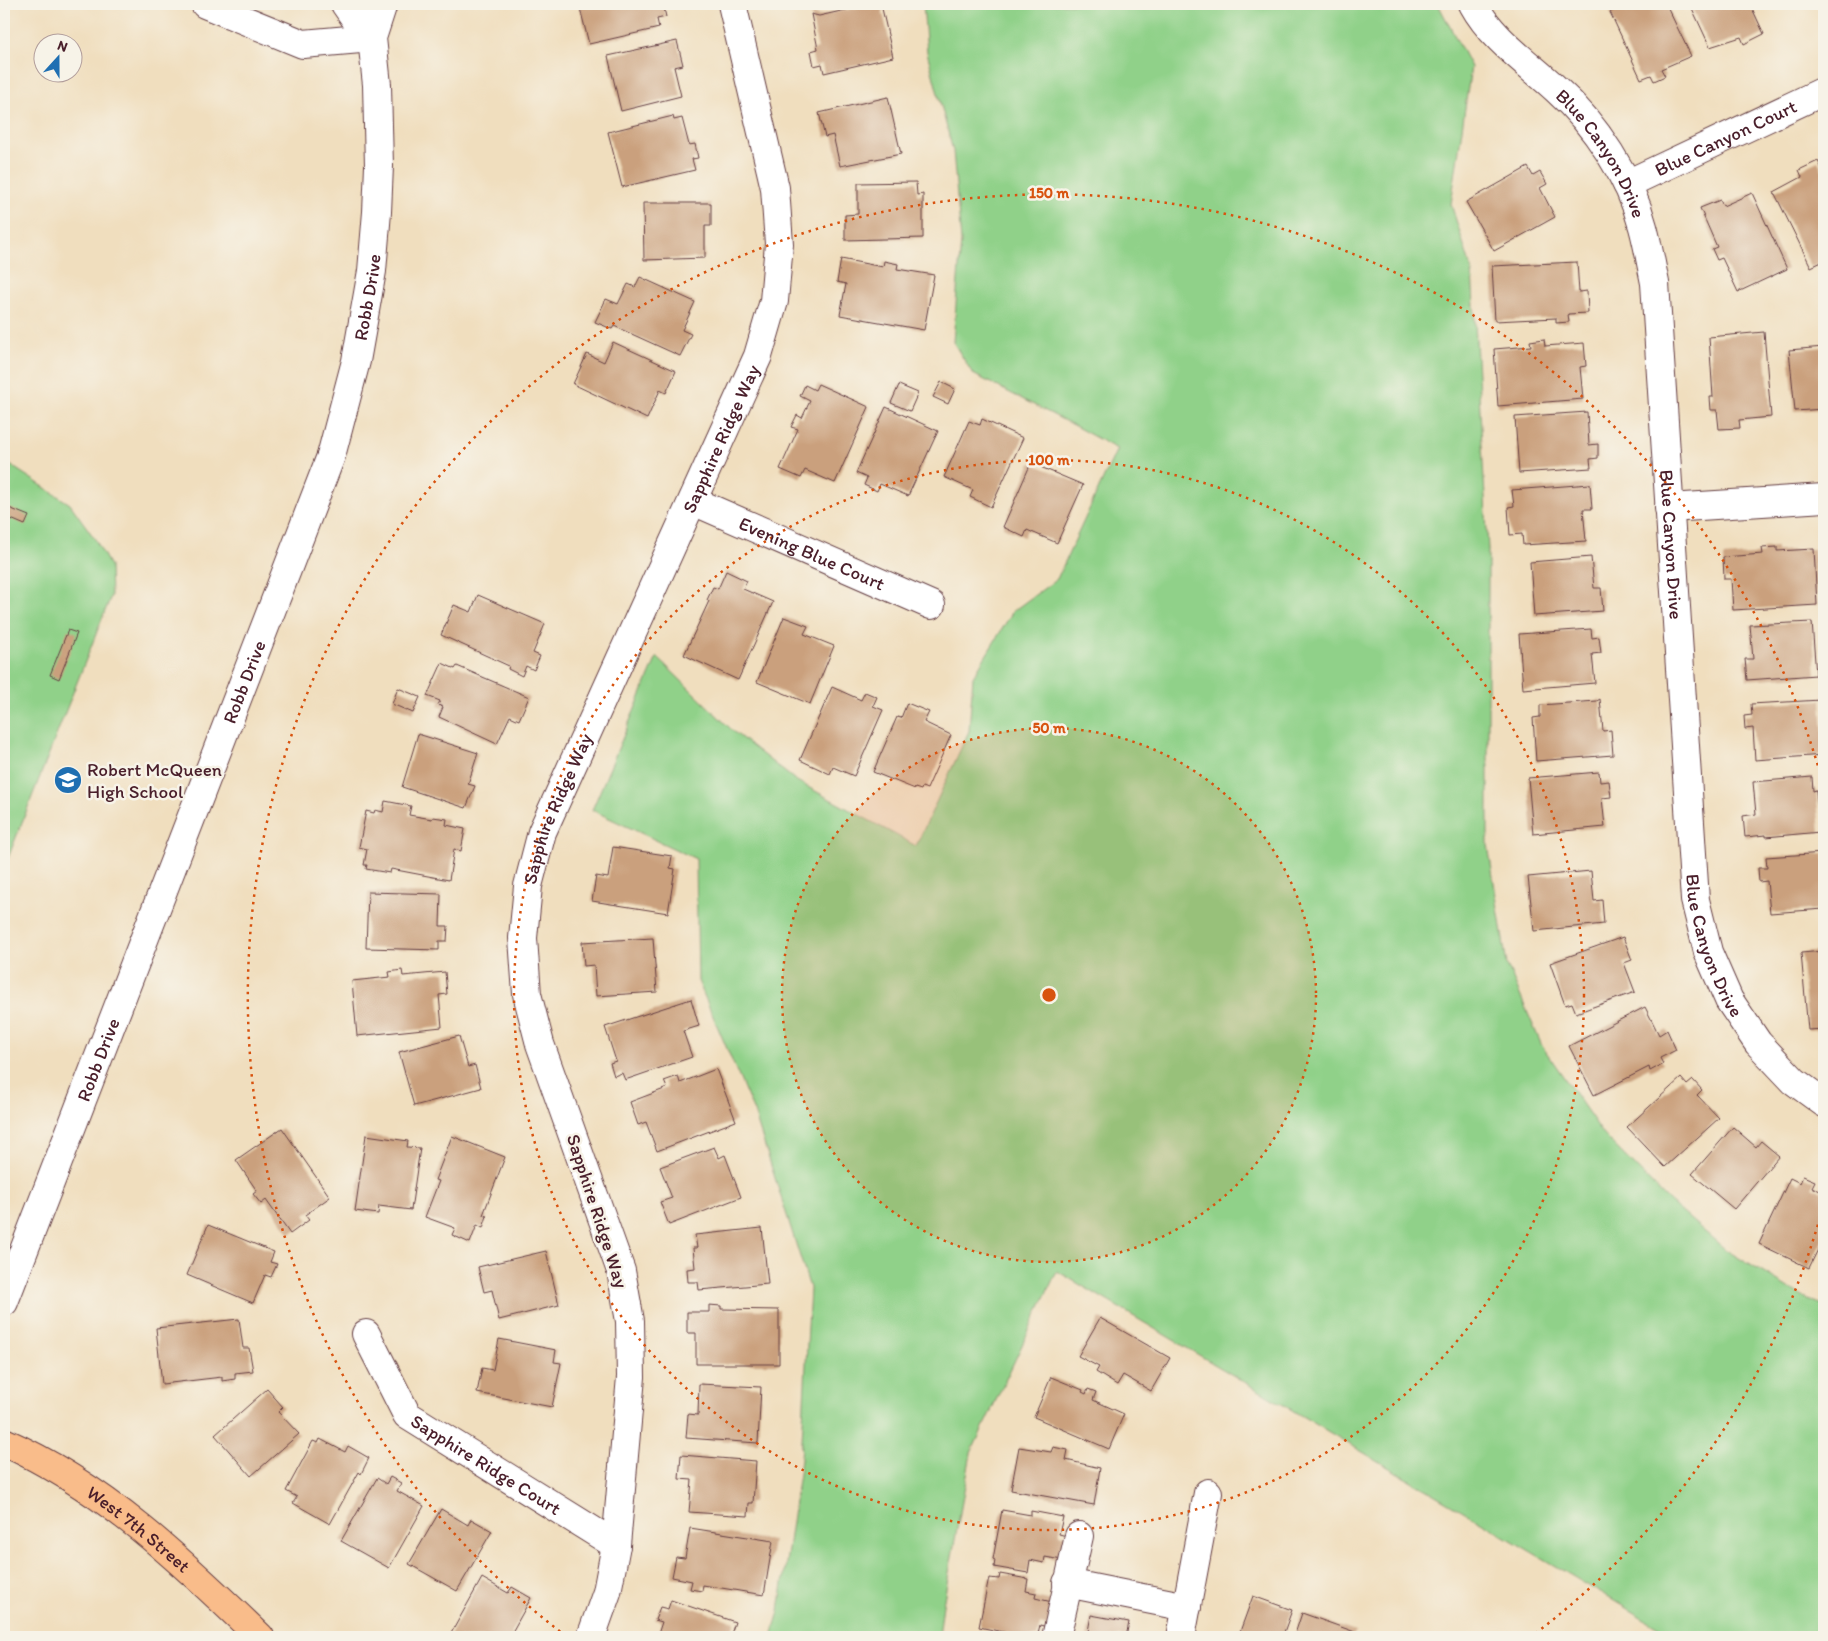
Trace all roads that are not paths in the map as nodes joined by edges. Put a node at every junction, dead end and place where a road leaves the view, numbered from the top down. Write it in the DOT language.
graph roads {
  1 [pos="205,4"];
  2 [pos="345,4"];
  3 [pos="383,4"];
  4 [pos="732,4"];
  5 [pos="1472,4"];
  6 [pos="372,38"];
  7 [pos="1824,91"];
  8 [pos="1627,184"];
  9 [pos="1824,498"];
  10 [pos="693,501"];
  11 [pos="1669,508"];
  12 [pos="931,604"];
  13 [pos="1824,1103"];
  14 [pos="4,1302"];
  15 [pos="366,1334"];
  16 [pos="4,1442"];
  17 [pos="1208,1493"];
  18 [pos="1079,1536"];
  19 [pos="616,1545"];
  20 [pos="1067,1583"];
  21 [pos="1187,1606"];
  22 [pos="1057,1633"];
  23 [pos="260,1637"];
  24 [pos="591,1637"];
  25 [pos="1181,1637"];
  1 -- 6 [label="street"];
  2 -- 6 [label="street"];
  3 -- 6 [label="street, Robb Drive"];
  4 -- 10 [label="street, Sapphire Ridge Way"];
  5 -- 8 [label="street, Blue Canyon Drive"];
  6 -- 14 [label="street, Robb Drive"];
  7 -- 8 [label="street, Blue Canyon Court"];
  8 -- 11 [label="street, Blue Canyon Drive"];
  9 -- 11 [label="street"];
  10 -- 12 [label="street, Evening Blue Court"];
  10 -- 19 [label="street, Sapphire Ridge Way"];
  11 -- 13 [label="street, Blue Canyon Drive"];
  15 -- 19 [label="street, Sapphire Ridge Court"];
  16 -- 23 [label="main road, West 7th Street"];
  17 -- 21 [label="street"];
  18 -- 20 [label="street"];
  19 -- 24 [label="street, Sapphire Ridge Way"];
  20 -- 21 [label="street"];
  20 -- 22 [label="street"];
  21 -- 25 [label="street"];
}
